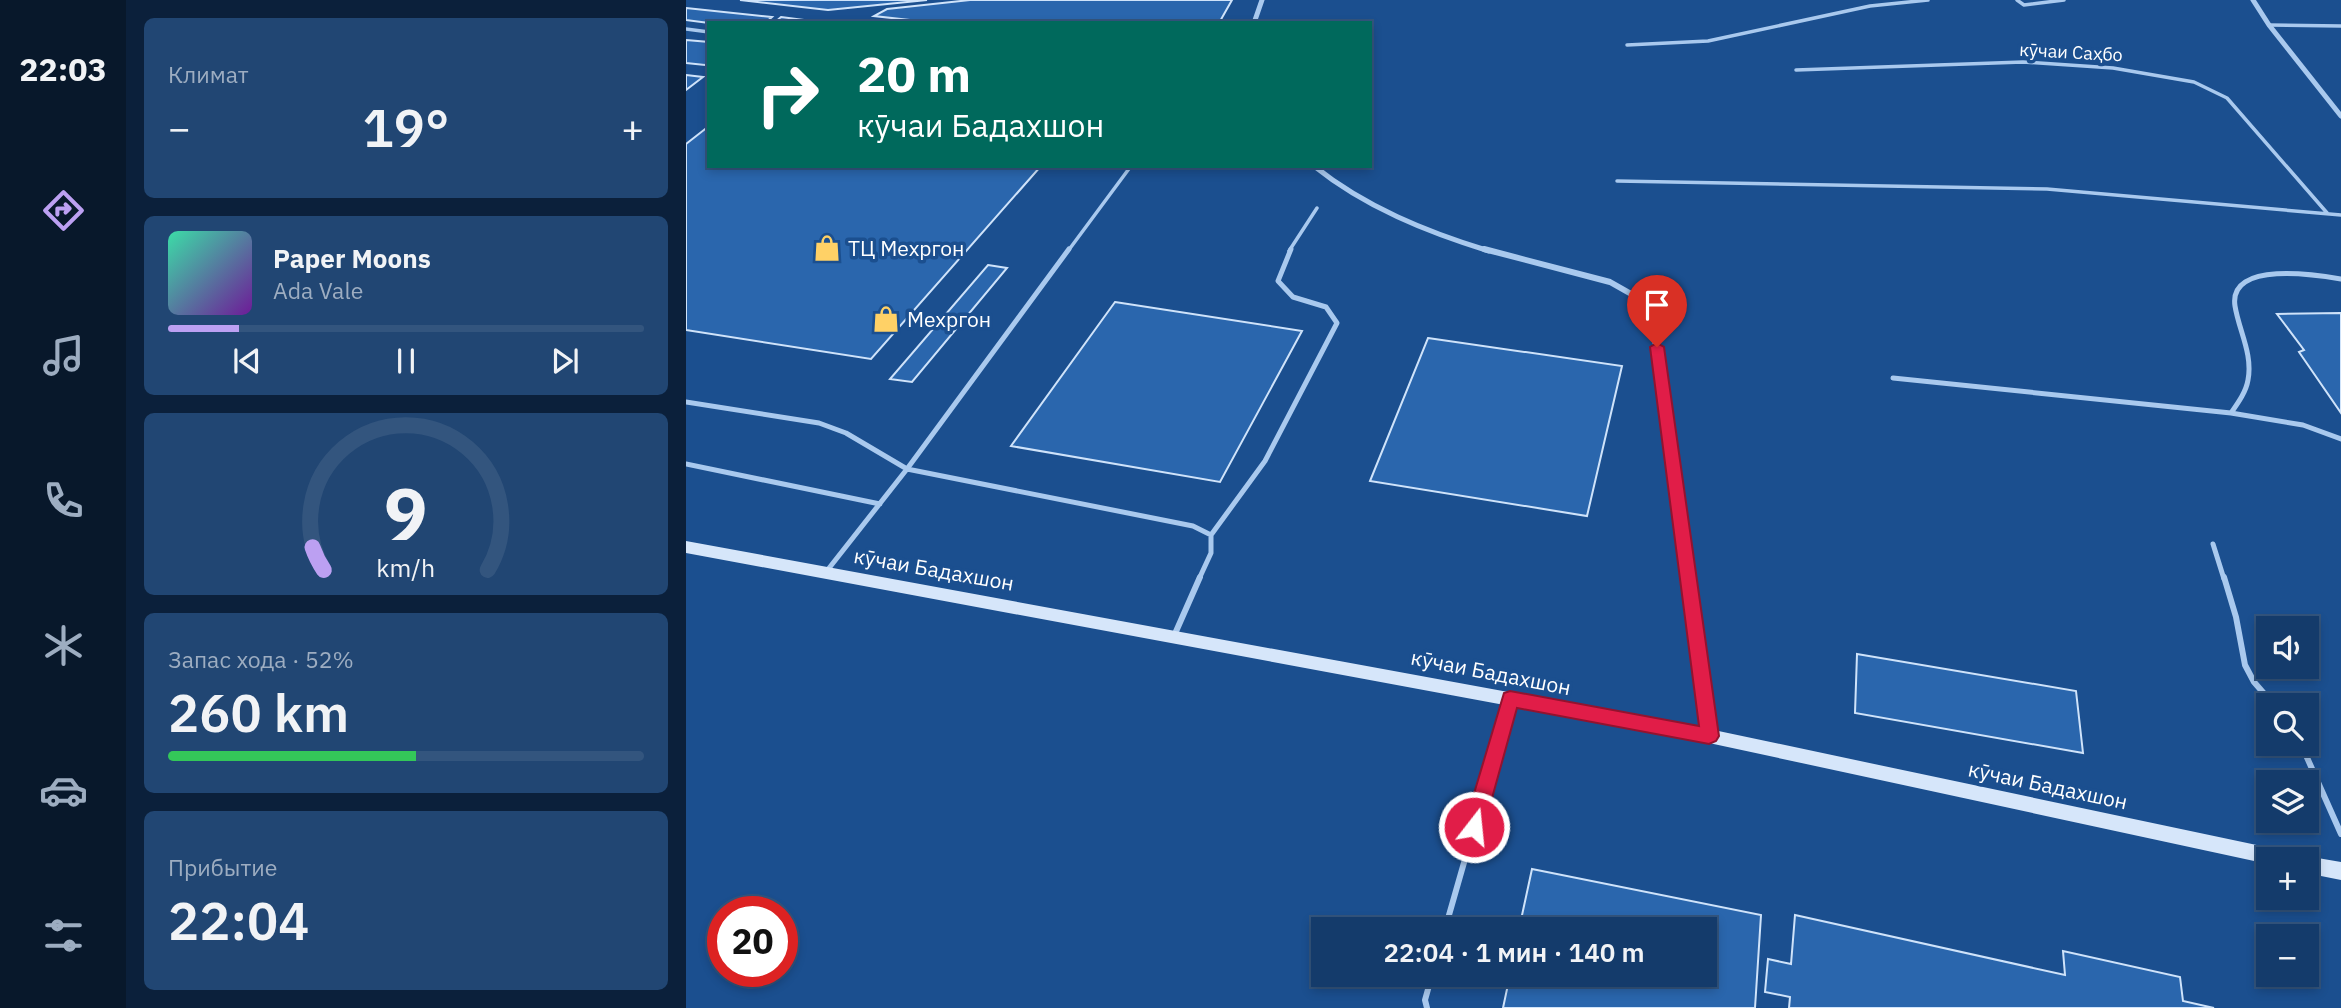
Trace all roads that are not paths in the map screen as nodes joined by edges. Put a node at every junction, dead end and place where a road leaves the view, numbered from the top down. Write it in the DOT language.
graph roads {
  1 [pos="1262,0"];
  2 [pos="1928,0"];
  3 [pos="2017,0"];
  4 [pos="2064,0"];
  5 [pos="2253,0"];
  6 [pos="1255,21"];
  7 [pos="2269,25"];
  8 [pos="2341,26"];
  9 [pos="686,29"];
  10 [pos="707,32"];
  11 [pos="1627,45"];
  12 [pos="1796,70"];
  13 [pos="2341,116"];
  14 [pos="1130,168"];
  15 [pos="1317,168"];
  16 [pos="1618,181"];
  17 [pos="1317,208"];
  18 [pos="2328,214"];
  19 [pos="2341,215"];
  20 [pos="2341,279"];
  21 [pos="1893,378"];
  22 [pos="686,402"];
  23 [pos="2231,413"];
  24 [pos="2341,439"];
  25 [pos="686,464"];
  26 [pos="907,469"];
  27 [pos="880,504"];
  28 [pos="1211,535"];
  29 [pos="2213,544"];
  30 [pos="686,547"];
  31 [pos="826,572"];
  32 [pos="1174,636"];
  33 [pos="2264,693"];
  34 [pos="1510,699"];
  35 [pos="1709,736"];
  36 [pos="2306,756"];
  37 [pos="2341,834"];
  38 [pos="2256,853"];
  39 [pos="2319,867"];
  40 [pos="2341,871"];
  41 [pos="1448,917"];
  42 [pos="1429,987"];
  43 [pos="1427,1008"];
  1 -- 6 [label="street"];
  2 -- 11 [label="lane"];
  3 -- 4 [label="lane"];
  5 -- 7 [label="street"];
  7 -- 8 [label="lane"];
  7 -- 13 [label="street"];
  9 -- 10 [label="lane"];
  12 -- 18 [label="lane, кӯчаи Саҳбо"];
  14 -- 26 [label="lane"];
  15 -- 35 [label="street"];
  16 -- 18 [label="lane"];
  17 -- 28 [label="lane"];
  18 -- 19 [label="lane"];
  20 -- 23 [label="lane"];
  21 -- 23 [label="lane"];
  22 -- 26 [label="lane"];
  23 -- 24 [label="lane"];
  25 -- 27 [label="lane"];
  26 -- 27 [label="lane"];
  26 -- 28 [label="lane"];
  27 -- 31 [label="lane"];
  28 -- 32 [label="lane"];
  29 -- 33 [label="lane"];
  30 -- 31 [label="main road, кӯчаи Бадахшон"];
  31 -- 32 [label="main road, кӯчаи Бадахшон"];
  32 -- 34 [label="main road, кӯчаи Бадахшон"];
  34 -- 35 [label="main road, кӯчаи Бадахшон"];
  34 -- 41 [label="lane"];
  35 -- 38 [label="main road, кӯчаи Бадахшон"];
  36 -- 37 [label="lane"];
  39 -- 40 [label="main road"];
  42 -- 43 [label="lane"];
}
